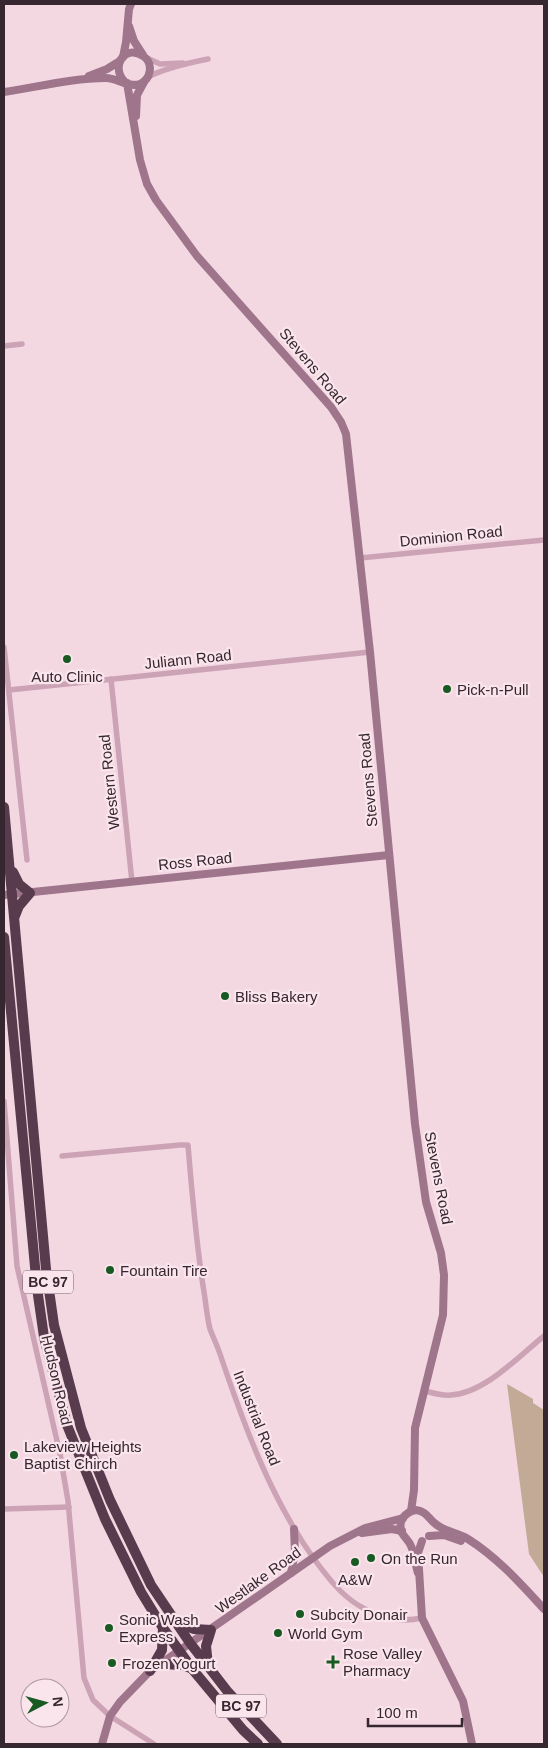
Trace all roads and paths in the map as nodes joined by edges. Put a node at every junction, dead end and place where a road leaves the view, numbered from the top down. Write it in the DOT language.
graph roads {
  1 [pos="131,4"];
  2 [pos="128,22"];
  3 [pos="145,57"];
  4 [pos="121,59"];
  5 [pos="208,59"];
  6 [pos="190,62"];
  7 [pos="80,79"];
  8 [pos="146,80"];
  9 [pos="125,82"];
  10 [pos="4,92"];
  11 [pos="136,133"];
  12 [pos="22,344"];
  13 [pos="4,346"];
  14 [pos="544,540"];
  15 [pos="360,558"];
  16 [pos="4,647"];
  17 [pos="370,652"];
  18 [pos="111,679"];
  19 [pos="10,690"];
  20 [pos="4,807"];
  21 [pos="389,855"];
  22 [pos="27,860"];
  23 [pos="10,868"];
  24 [pos="132,882"];
  25 [pos="30,893"];
  26 [pos="8,895"];
  27 [pos="15,917"];
  28 [pos="4,937"];
  29 [pos="4,1101"];
  30 [pos="62,1156"];
  31 [pos="544,1336"];
  32 [pos="425,1391"];
  33 [pos="414,1490"];
  34 [pos="69,1507"];
  35 [pos="4,1509"];
  36 [pos="421,1510"];
  37 [pos="411,1511"];
  38 [pos="402,1518"];
  39 [pos="431,1519"];
  40 [pos="294,1529"];
  41 [pos="402,1532"];
  42 [pos="355,1534"];
  43 [pos="429,1536"];
  44 [pos="407,1538"];
  45 [pos="422,1541"];
  46 [pos="477,1546"];
  47 [pos="313,1557"];
  48 [pos="291,1573"];
  49 [pos="418,1573"];
  50 [pos="544,1610"];
  51 [pos="422,1618"];
  52 [pos="176,1622"];
  53 [pos="163,1628"];
  54 [pos="211,1630"];
  55 [pos="190,1643"];
  56 [pos="179,1651"];
  57 [pos="160,1664"];
  58 [pos="208,1666"];
  59 [pos="193,1670"];
  60 [pos="150,1672"];
  61 [pos="110,1716"];
  62 [pos="102,1744"];
  63 [pos="154,1744"];
  64 [pos="258,1744"];
  65 [pos="277,1744"];
  66 [pos="472,1744"];
  1 -- 2 [label="main road"];
  2 -- 3 [label="main road"];
  2 -- 4 [label="main road"];
  3 -- 4 [label="main road"];
  3 -- 6 [label="street"];
  3 -- 8 [label="main road"];
  4 -- 7 [label="main road"];
  4 -- 9 [label="main road"];
  5 -- 6 [label="street"];
  6 -- 8 [label="street"];
  7 -- 9 [label="main road"];
  7 -- 10 [label="main road"];
  8 -- 9 [label="main road"];
  8 -- 11 [label="main road, Stevens Road"];
  9 -- 11 [label="main road, Stevens Road"];
  11 -- 15 [label="main road, Stevens Road"];
  12 -- 13 [label="street"];
  14 -- 15 [label="street, Dominion Road"];
  15 -- 17 [label="main road, Stevens Road"];
  16 -- 19 [label="street"];
  17 -- 18 [label="street, Juliann Road"];
  17 -- 21 [label="main road, Stevens Road"];
  18 -- 19 [label="street, Juliann Road"];
  18 -- 24 [label="street, Western Road"];
  19 -- 22 [label="street"];
  20 -- 23 [label="highway, BC 97"];
  21 -- 24 [label="main road, Ross Road"];
  21 -- 32 [label="main road, Stevens Road"];
  23 -- 25 [label="highway"];
  23 -- 26 [label="highway, BC 97"];
  24 -- 25 [label="main road, Ross Road"];
  25 -- 26 [label="main road, Ross Road"];
  25 -- 27 [label="highway"];
  26 -- 27 [label="highway, BC 97"];
  27 -- 52 [label="highway, BC 97"];
  28 -- 53 [label="highway, BC 97"];
  29 -- 34 [label="street, Hudson Road"];
  30 -- 40 [label="street, Industrial Road"];
  31 -- 32 [label="street"];
  32 -- 33 [label="main road, Stevens Road"];
  33 -- 36 [label="main road, Stevens Road"];
  33 -- 37 [label="main road, Stevens Road"];
  34 -- 35 [label="street"];
  34 -- 61 [label="street, Hudson Road"];
  36 -- 37 [label="main road"];
  36 -- 39 [label="main road"];
  37 -- 38 [label="main road"];
  38 -- 41 [label="main road"];
  38 -- 42 [label="main road, Westlake Road"];
  39 -- 43 [label="main road"];
  39 -- 46 [label="main road"];
  40 -- 47 [label="street, Industrial Road"];
  40 -- 48 [label="main road"];
  41 -- 42 [label="main road, Westlake Road"];
  41 -- 44 [label="main road"];
  42 -- 47 [label="main road, Westlake Road"];
  43 -- 45 [label="main road"];
  43 -- 46 [label="main road"];
  44 -- 45 [label="main road"];
  44 -- 49 [label="main road"];
  45 -- 49 [label="main road"];
  46 -- 50 [label="main road"];
  47 -- 48 [label="main road, Westlake Road"];
  47 -- 51 [label="street, Industrial Road"];
  48 -- 54 [label="main road, Westlake Road"];
  49 -- 51 [label="main road"];
  51 -- 66 [label="main road"];
  52 -- 54 [label="highway"];
  52 -- 55 [label="highway, BC 97"];
  53 -- 56 [label="highway, BC 97"];
  53 -- 60 [label="highway"];
  54 -- 55 [label="main road, Westlake Road"];
  54 -- 58 [label="highway"];
  55 -- 56 [label="main road, Westlake Road"];
  55 -- 58 [label="highway, BC 97"];
  56 -- 57 [label="main road"];
  56 -- 59 [label="highway, BC 97"];
  57 -- 59 [label="highway"];
  57 -- 60 [label="main road"];
  58 -- 65 [label="highway, BC 97"];
  59 -- 64 [label="highway, BC 97"];
  60 -- 61 [label="main road"];
  61 -- 62 [label="main road"];
  61 -- 63 [label="street, Hudson Road"];
}
